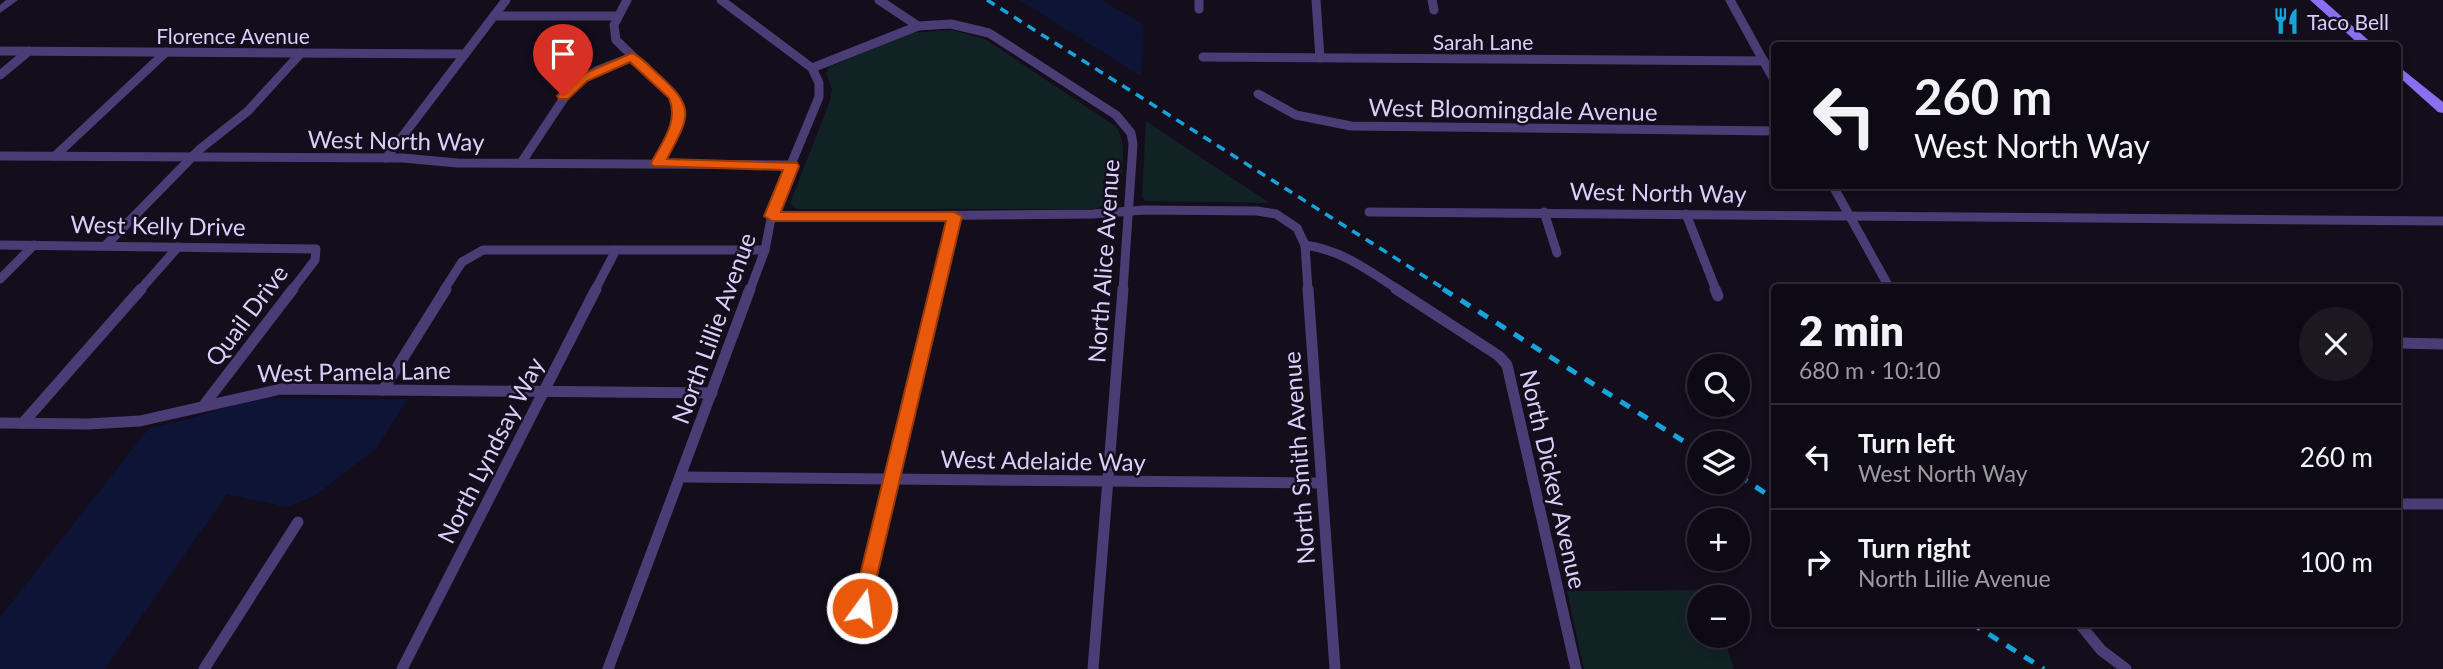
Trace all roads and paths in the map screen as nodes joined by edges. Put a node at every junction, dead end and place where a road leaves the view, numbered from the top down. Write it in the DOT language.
graph roads {
  1 [pos="13,0"];
  2 [pos="506,0"];
  3 [pos="627,0"];
  4 [pos="721,0"];
  5 [pos="879,0"];
  6 [pos="1317,0"];
  7 [pos="1432,0"];
  8 [pos="1731,0"];
  9 [pos="2316,0"];
  10 [pos="0,10"];
  11 [pos="1434,10"];
  12 [pos="494,16"];
  13 [pos="617,16"];
  14 [pos="918,26"];
  15 [pos="2364,42"];
  16 [pos="0,51"];
  17 [pos="29,51"];
  18 [pos="166,52"];
  19 [pos="301,53"];
  20 [pos="465,54"];
  21 [pos="632,57"];
  22 [pos="1203,57"];
  23 [pos="1320,58"];
  24 [pos="1764,61"];
  25 [pos="812,68"];
  26 [pos="2401,73"];
  27 [pos="1771,74"];
  28 [pos="0,75"];
  29 [pos="1258,94"];
  30 [pos="2443,108"];
  31 [pos="1771,131"];
  32 [pos="0,156"];
  33 [pos="55,156"];
  34 [pos="192,158"];
  35 [pos="386,158"];
  36 [pos="521,163"];
  37 [pos="658,163"];
  38 [pos="792,166"];
  39 [pos="1835,189"];
  40 [pos="1129,211"];
  41 [pos="1369,212"];
  42 [pos="1544,212"];
  43 [pos="1686,214"];
  44 [pos="1849,215"];
  45 [pos="772,216"];
  46 [pos="954,216"];
  47 [pos="2443,221"];
  48 [pos="0,245"];
  49 [pos="34,245"];
  50 [pos="106,245"];
  51 [pos="1305,245"];
  52 [pos="178,247"];
  53 [pos="316,249"];
  54 [pos="616,250"];
  55 [pos="765,250"];
  56 [pos="1557,253"];
  57 [pos="0,279"];
  58 [pos="1887,284"];
  59 [pos="1718,296"];
  60 [pos="2401,343"];
  61 [pos="2443,344"];
  62 [pos="383,390"];
  63 [pos="544,391"];
  64 [pos="712,393"];
  65 [pos="204,405"];
  66 [pos="0,423"];
  67 [pos="23,423"];
  68 [pos="682,477"];
  69 [pos="894,479"];
  70 [pos="1107,482"];
  71 [pos="1320,483"];
  72 [pos="2401,504"];
  73 [pos="2443,505"];
  74 [pos="298,522"];
  75 [pos="2083,627"];
  76 [pos="855,634"];
  77 [pos="204,669"];
  78 [pos="402,669"];
  79 [pos="608,669"];
  80 [pos="1093,669"];
  81 [pos="1335,669"];
  82 [pos="1576,669"];
  83 [pos="2126,669"];
  1 -- 10 [label="street"];
  2 -- 12 [label="street"];
  3 -- 13 [label="street"];
  4 -- 25 [label="street"];
  5 -- 14 [label="street"];
  6 -- 23 [label="street"];
  7 -- 11 [label="street"];
  8 -- 24 [label="street"];
  9 -- 15 [label="main road"];
  12 -- 13 [label="street"];
  12 -- 20 [label="street"];
  13 -- 21 [label="street"];
  14 -- 25 [label="street, North Alice Avenue"];
  14 -- 40 [label="street, North Alice Avenue"];
  16 -- 17 [label="street, Florence Avenue"];
  17 -- 18 [label="street, Florence Avenue"];
  17 -- 28 [label="street"];
  18 -- 19 [label="street, Florence Avenue"];
  18 -- 33 [label="street"];
  19 -- 20 [label="street, Florence Avenue"];
  19 -- 34 [label="street"];
  20 -- 35 [label="street"];
  21 -- 36 [label="street"];
  21 -- 37 [label="street"];
  22 -- 23 [label="street, Sarah Lane"];
  23 -- 24 [label="street, Sarah Lane"];
  24 -- 27 [label="street"];
  25 -- 38 [label="street, North Lillie Avenue"];
  26 -- 30 [label="main road"];
  29 -- 31 [label="street, West Bloomingdale Avenue"];
  32 -- 33 [label="street, West North Way"];
  33 -- 34 [label="street, West North Way"];
  34 -- 35 [label="street, West North Way"];
  34 -- 50 [label="street"];
  35 -- 36 [label="street, West North Way"];
  36 -- 37 [label="street, West North Way"];
  37 -- 38 [label="street, West North Way"];
  38 -- 45 [label="street, North Lillie Avenue"];
  39 -- 44 [label="street"];
  40 -- 46 [label="street"];
  40 -- 51 [label="street"];
  40 -- 70 [label="street, North Alice Avenue"];
  41 -- 42 [label="street, West North Way"];
  42 -- 43 [label="street, West North Way"];
  42 -- 56 [label="street, West North Way"];
  43 -- 44 [label="street, West North Way"];
  43 -- 59 [label="street"];
  44 -- 47 [label="street, West North Way"];
  44 -- 58 [label="street"];
  45 -- 46 [label="street"];
  45 -- 55 [label="street, North Lillie Avenue"];
  46 -- 69 [label="street"];
  48 -- 49 [label="street, West Kelly Drive"];
  49 -- 50 [label="street, West Kelly Drive"];
  49 -- 57 [label="street"];
  50 -- 52 [label="street, West Kelly Drive"];
  51 -- 71 [label="street, North Smith Avenue"];
  51 -- 82 [label="street, North Dickey Avenue"];
  52 -- 53 [label="street, West Kelly Drive"];
  52 -- 67 [label="street"];
  53 -- 65 [label="street, Quail Drive"];
  54 -- 55 [label="street"];
  54 -- 62 [label="street"];
  54 -- 63 [label="street, North Lyndsay Way"];
  55 -- 64 [label="street, North Lillie Avenue"];
  60 -- 61 [label="street"];
  62 -- 63 [label="street, West Pamela Lane"];
  62 -- 65 [label="street, West Pamela Lane"];
  63 -- 64 [label="street, West Pamela Lane"];
  63 -- 78 [label="street, North Lyndsay Way"];
  64 -- 68 [label="street, North Lillie Avenue"];
  65 -- 67 [label="street, West Pamela Lane"];
  66 -- 67 [label="street, West Pamela Lane"];
  68 -- 69 [label="street, West Adelaide Way"];
  68 -- 79 [label="street, North Lillie Avenue"];
  69 -- 70 [label="street, West Adelaide Way"];
  69 -- 76 [label="street"];
  70 -- 71 [label="street, West Adelaide Way"];
  70 -- 80 [label="street, North Alice Avenue"];
  71 -- 81 [label="street, North Smith Avenue"];
  72 -- 73 [label="street"];
  74 -- 77 [label="street"];
  75 -- 83 [label="street"];
}
